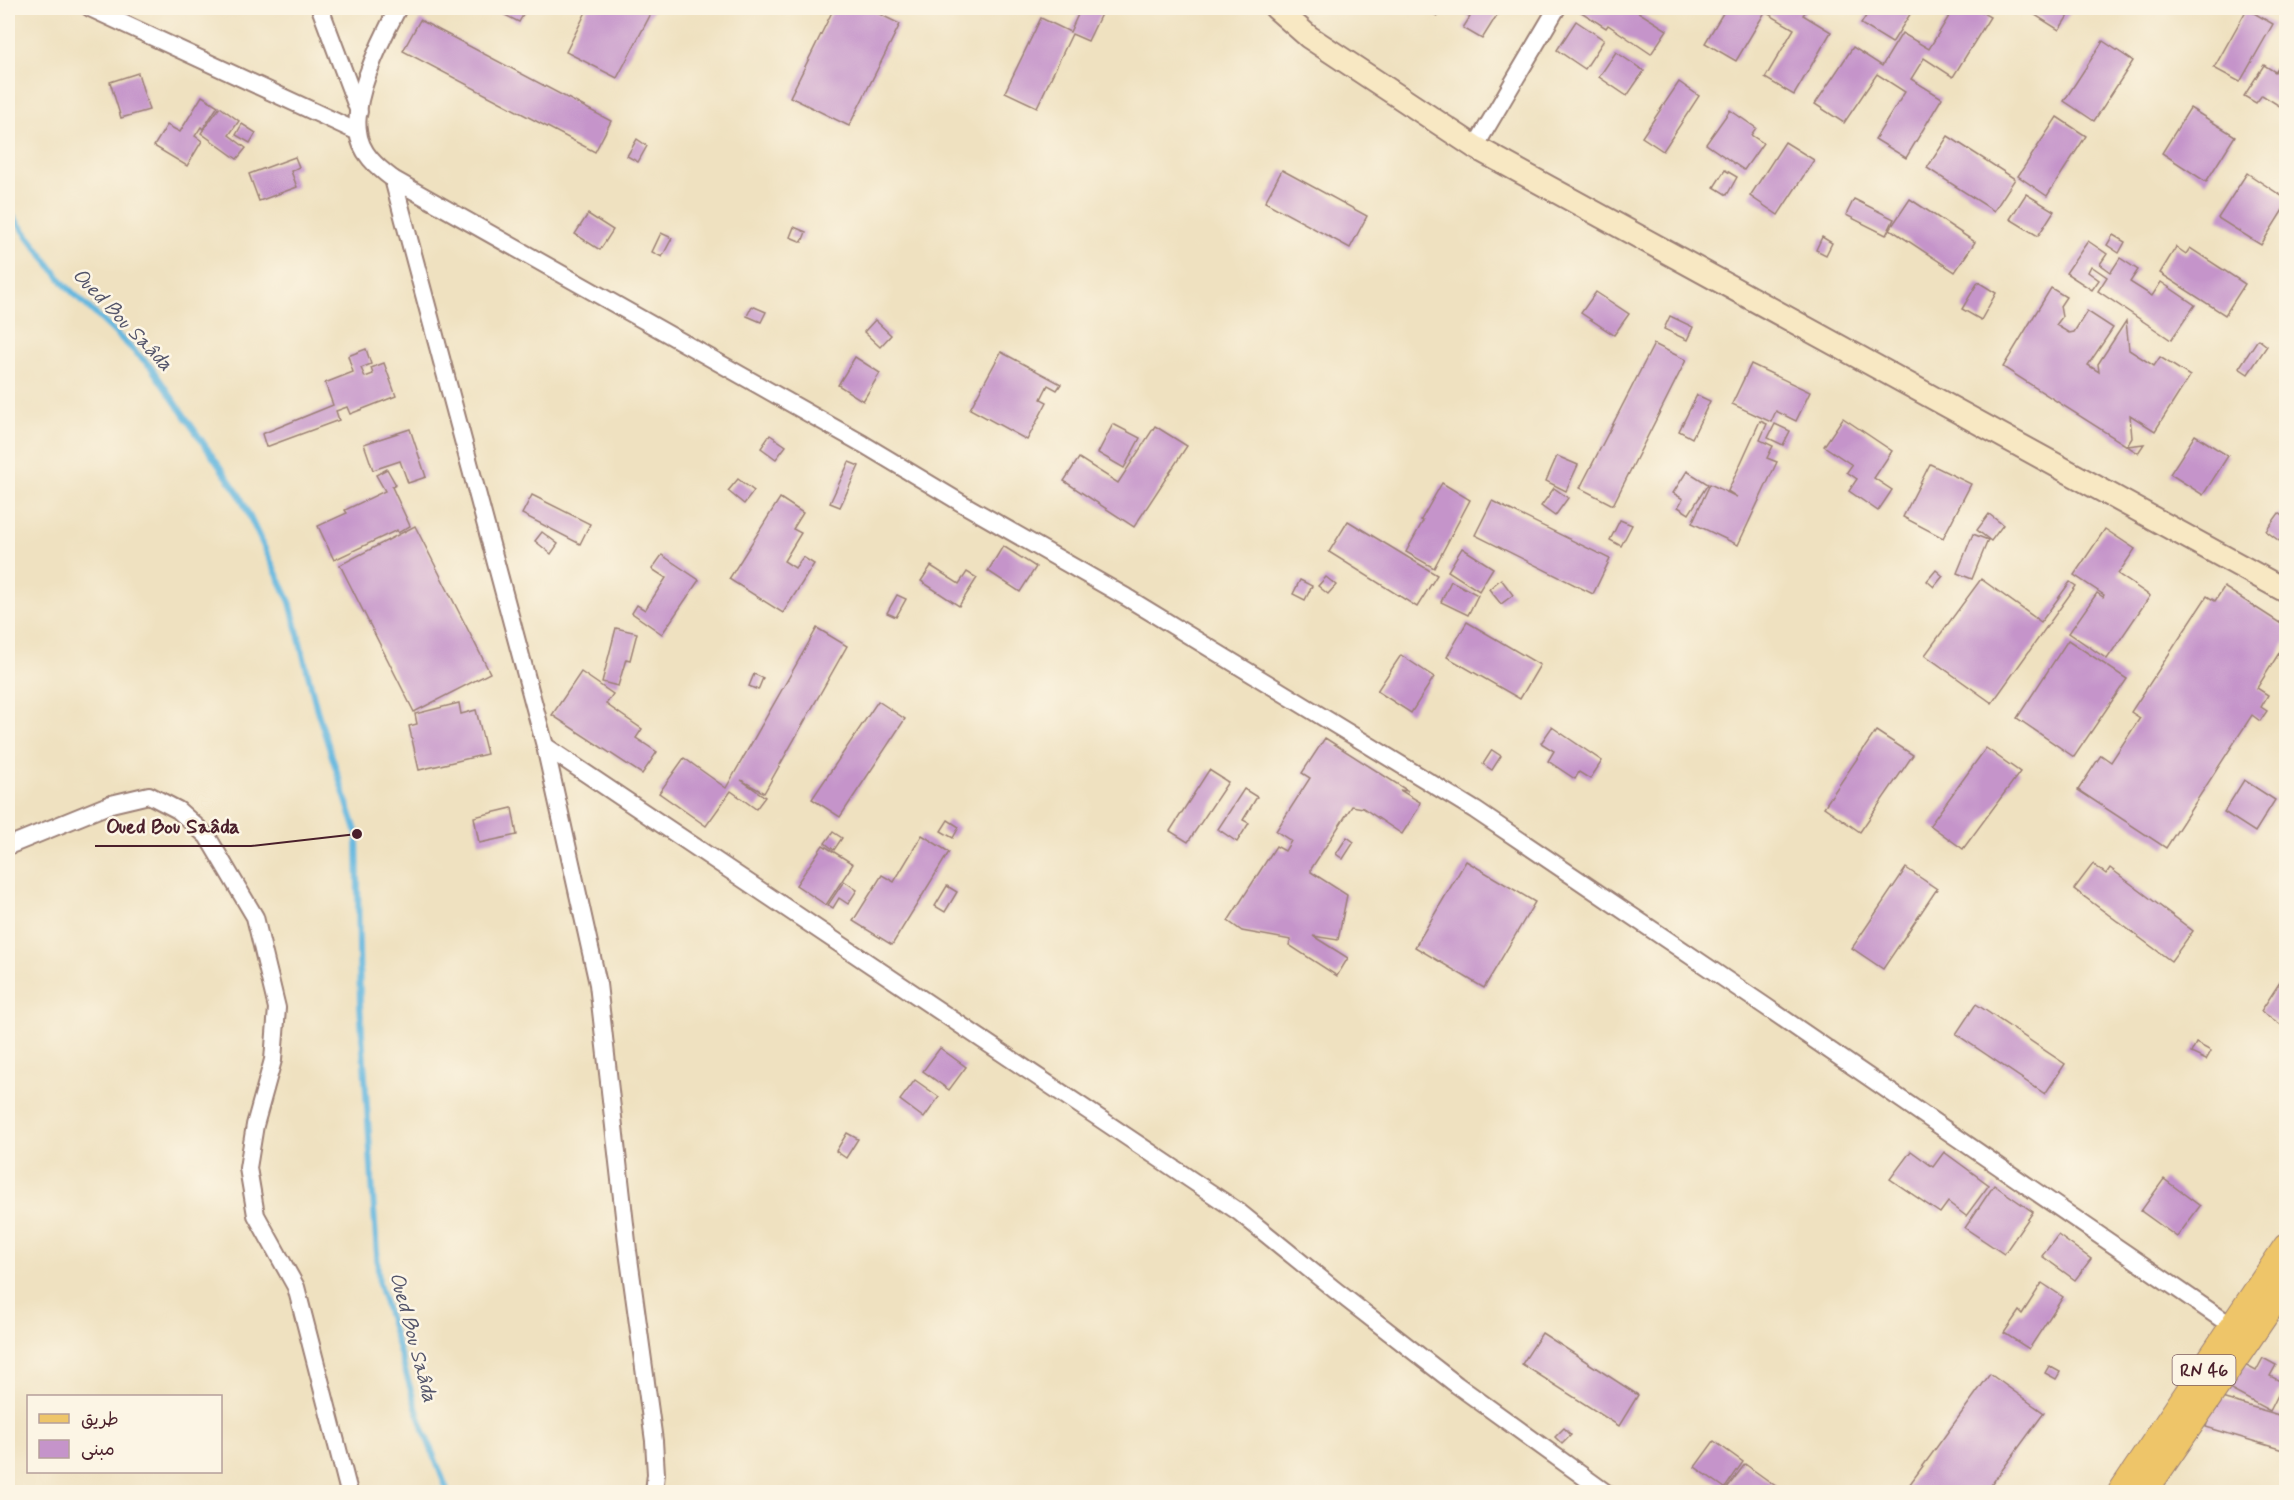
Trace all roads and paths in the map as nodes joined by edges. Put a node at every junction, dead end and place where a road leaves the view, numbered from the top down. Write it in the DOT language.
graph roads {
  1 [pos="90,8"];
  2 [pos="320,8"];
  3 [pos="398,8"];
  4 [pos="1276,8"];
  5 [pos="1557,8"];
  6 [pos="359,112"];
  7 [pos="358,132"];
  8 [pos="1475,147"];
  9 [pos="393,179"];
  10 [pos="2286,591"];
  11 [pos="545,746"];
  12 [pos="8,846"];
  13 [pos="2286,1247"];
  14 [pos="2286,1284"];
  15 [pos="2241,1333"];
  16 [pos="349,1492"];
  17 [pos="654,1492"];
  18 [pos="1605,1492"];
  19 [pos="2121,1492"];
  20 [pos="2144,1492"];
  1 -- 7 [label="street"];
  2 -- 6 [label="street"];
  3 -- 6 [label="street"];
  4 -- 8 [label="main road"];
  5 -- 8 [label="street"];
  6 -- 7 [label="street"];
  7 -- 9 [label="street"];
  8 -- 10 [label="main road"];
  9 -- 11 [label="street"];
  9 -- 15 [label="street"];
  11 -- 17 [label="street"];
  11 -- 18 [label="street"];
  12 -- 16 [label="street"];
  13 -- 15 [label="main road, RN 46"];
  14 -- 15 [label="main road, RN 46"];
  15 -- 19 [label="main road, RN 46"];
  15 -- 20 [label="main road, RN 46"];
}
